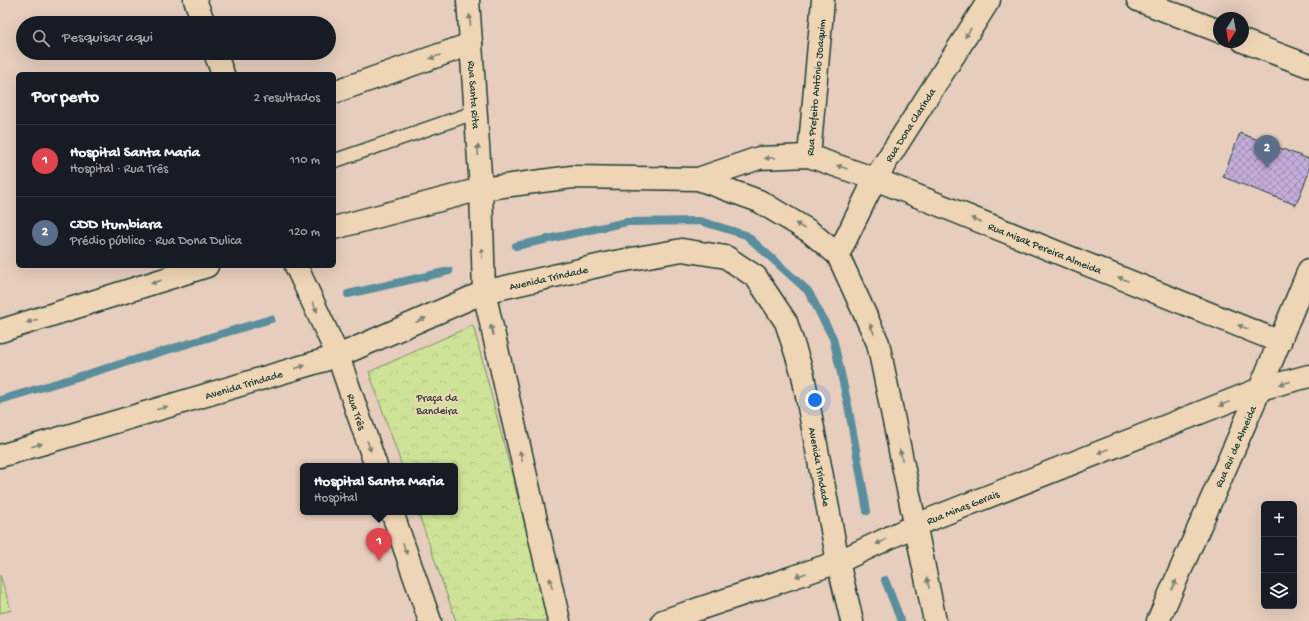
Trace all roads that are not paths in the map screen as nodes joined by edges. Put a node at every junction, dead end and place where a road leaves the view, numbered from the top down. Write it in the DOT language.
graph roads {
  1 [pos="195,0"];
  2 [pos="468,0"];
  3 [pos="823,0"];
  4 [pos="989,0"];
  5 [pos="1138,0"];
  6 [pos="201,16"];
  7 [pos="1213,29"];
  8 [pos="1249,43"];
  9 [pos="471,44"];
  10 [pos="218,60"];
  11 [pos="1309,66"];
  12 [pos="222,72"];
  13 [pos="336,91"];
  14 [pos="476,112"];
  15 [pos="809,156"];
  16 [pos="336,160"];
  17 [pos="698,179"];
  18 [pos="875,179"];
  19 [pos="481,189"];
  20 [pos="336,227"];
  21 [pos="838,255"];
  22 [pos="201,268"];
  23 [pos="297,268"];
  24 [pos="1309,270"];
  25 [pos="484,292"];
  26 [pos="0,331"];
  27 [pos="1280,342"];
  28 [pos="338,356"];
  29 [pos="1309,376"];
  30 [pos="1260,389"];
  31 [pos="0,456"];
  32 [pos="375,463"];
  33 [pos="393,515"];
  34 [pos="916,525"];
  35 [pos="838,562"];
  36 [pos="430,621"];
  37 [pos="559,621"];
  38 [pos="663,621"];
  39 [pos="852,621"];
  40 [pos="936,621"];
  41 [pos="1158,621"];
  1 -- 6 [label="street"];
  9 -- 2 [label="street, Rua Santa Rita, one-way"];
  3 -- 15 [label="street, Rua Prefeito Antônio Joaquim"];
  4 -- 18 [label="street, Rua Dona Clarinda, one-way"];
  5 -- 7 [label="street"];
  8 -- 11 [label="street"];
  9 -- 13 [label="street, one-way"];
  9 -- 14 [label="street, Rua Santa Rita"];
  10 -- 12 [label="street"];
  14 -- 16 [label="lane"];
  19 -- 14 [label="street, Rua Santa Rita, one-way"];
  15 -- 17 [label="street, Rua Prefeito Antônio Joaquim, one-way"];
  18 -- 15 [label="street, Rua Misak Pereira Almeida, one-way"];
  17 -- 19 [label="street"];
  21 -- 17 [label="street, one-way"];
  18 -- 21 [label="street, Rua Dona Clarinda"];
  27 -- 18 [label="street, Rua Misak Pereira Almeida, one-way"];
  19 -- 20 [label="street"];
  25 -- 19 [label="street, Rua Santa Rita, one-way"];
  34 -- 21 [label="street, one-way"];
  22 -- 26 [label="street, one-way"];
  23 -- 28 [label="street, Rua Três, one-way"];
  24 -- 27 [label="street, Rua Rui de Almeida"];
  28 -- 25 [label="street, Avenida Trindade, one-way"];
  25 -- 35 [label="street, Avenida Trindade"];
  37 -- 25 [label="street, Rua Santa Rita, one-way"];
  27 -- 30 [label="street, Rua Rui de Almeida"];
  31 -- 28 [label="street, Avenida Trindade, one-way"];
  28 -- 32 [label="street, Rua Três, one-way"];
  29 -- 30 [label="street, Rua Minas Gerais, one-way"];
  30 -- 34 [label="street, Rua Minas Gerais, one-way"];
  41 -- 30 [label="street, Rua Rui de Almeida, one-way"];
  33 -- 36 [label="street, one-way"];
  34 -- 35 [label="street, Rua Minas Gerais, one-way"];
  40 -- 34 [label="street, one-way"];
  35 -- 38 [label="street, Rua Minas Gerais, one-way"];
  35 -- 39 [label="street, Avenida Trindade"];
}
